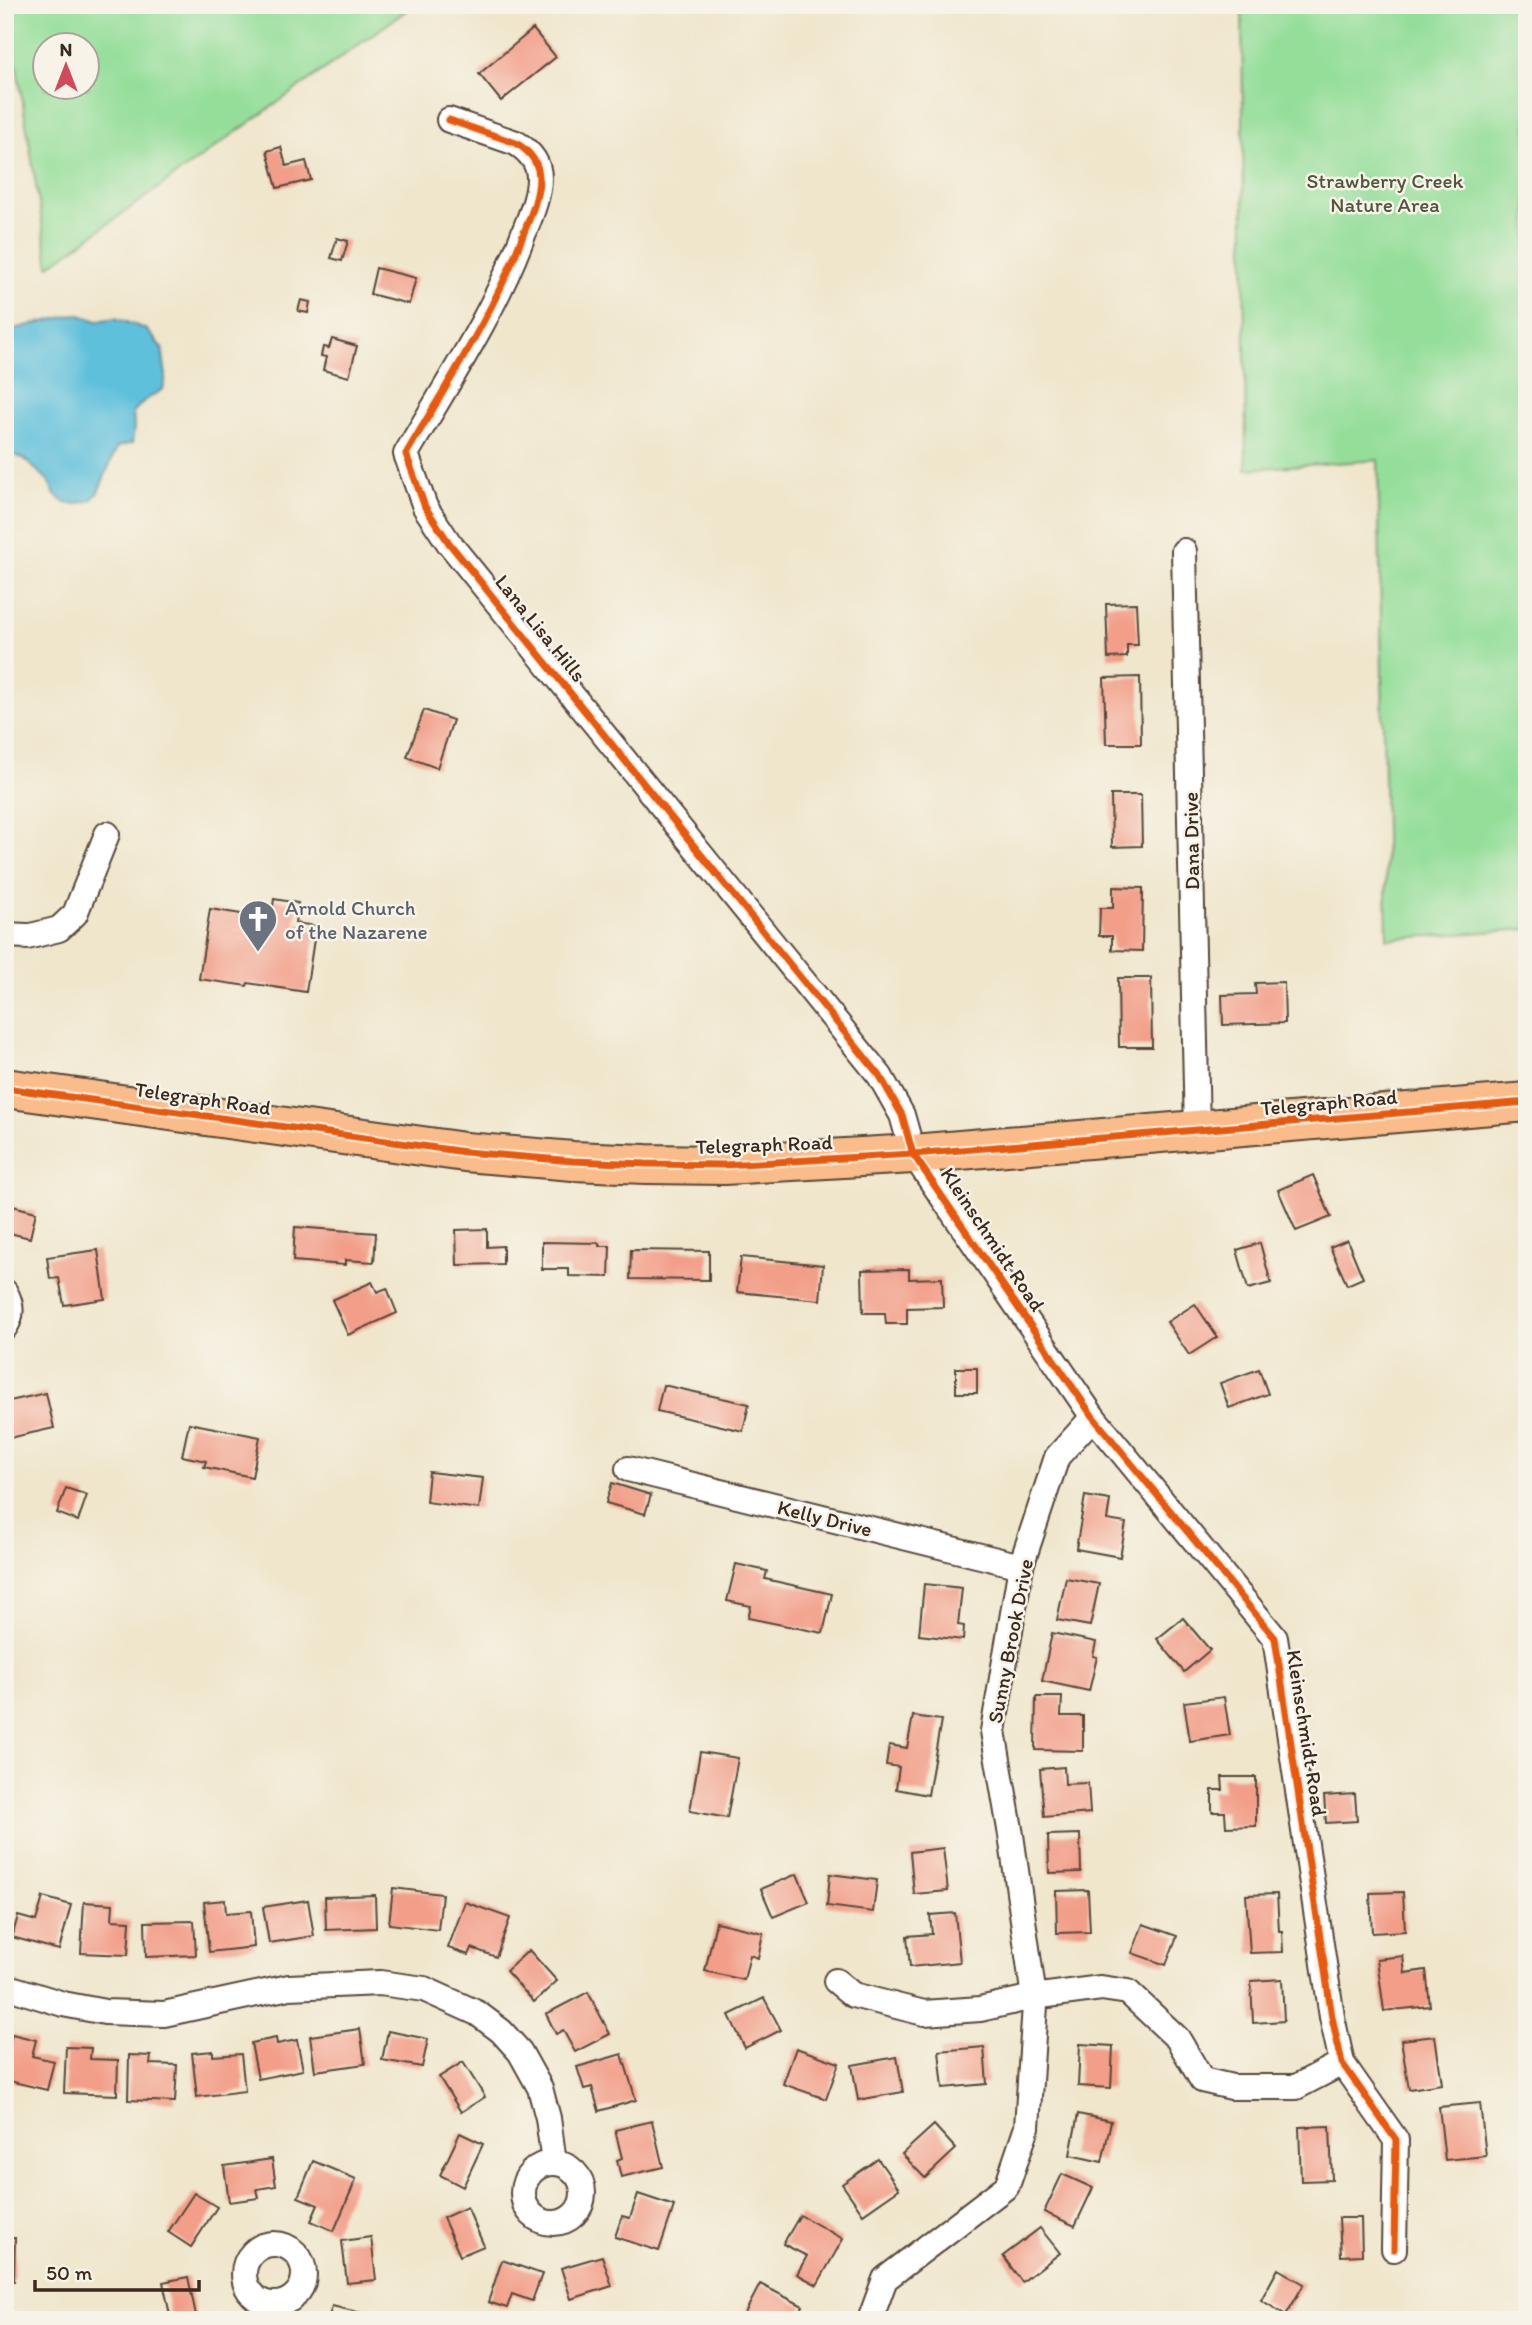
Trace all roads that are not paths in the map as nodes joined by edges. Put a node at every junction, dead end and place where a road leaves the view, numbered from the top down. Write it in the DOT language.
graph roads {
  1 [pos="449,120"];
  2 [pos="1184,551"];
  3 [pos="107,835"];
  4 [pos="5,935"];
  5 [pos="5,1088"];
  6 [pos="1527,1102"];
  7 [pos="1197,1131"];
  8 [pos="913,1154"];
  9 [pos="5,1292"];
  10 [pos="5,1327"];
  11 [pos="1093,1417"];
  12 [pos="628,1469"];
  13 [pos="1021,1566"];
  14 [pos="836,1981"];
  15 [pos="5,1986"];
  16 [pos="1034,2001"];
  17 [pos="1342,2063"];
  18 [pos="554,2163"];
  19 [pos="1394,2249"];
  20 [pos="870,2320"];
  1 -- 8 [label="street, Lana Lisa Hills"];
  2 -- 7 [label="street, Dana Drive"];
  3 -- 4 [label="street"];
  5 -- 8 [label="main road, Telegraph Road"];
  6 -- 7 [label="main road, Telegraph Road"];
  7 -- 8 [label="main road, Telegraph Road"];
  8 -- 11 [label="street, Kleinschmidt Road"];
  9 -- 10 [label="street"];
  11 -- 13 [label="street, Sunny Brook Drive"];
  11 -- 17 [label="street, Kleinschmidt Road"];
  12 -- 13 [label="street, Kelly Drive"];
  13 -- 16 [label="street, Sunny Brook Drive"];
  14 -- 16 [label="street"];
  15 -- 18 [label="street"];
  16 -- 17 [label="street"];
  16 -- 20 [label="street, Sunny Brook Drive"];
  17 -- 19 [label="street, Kleinschmidt Road"];
}
